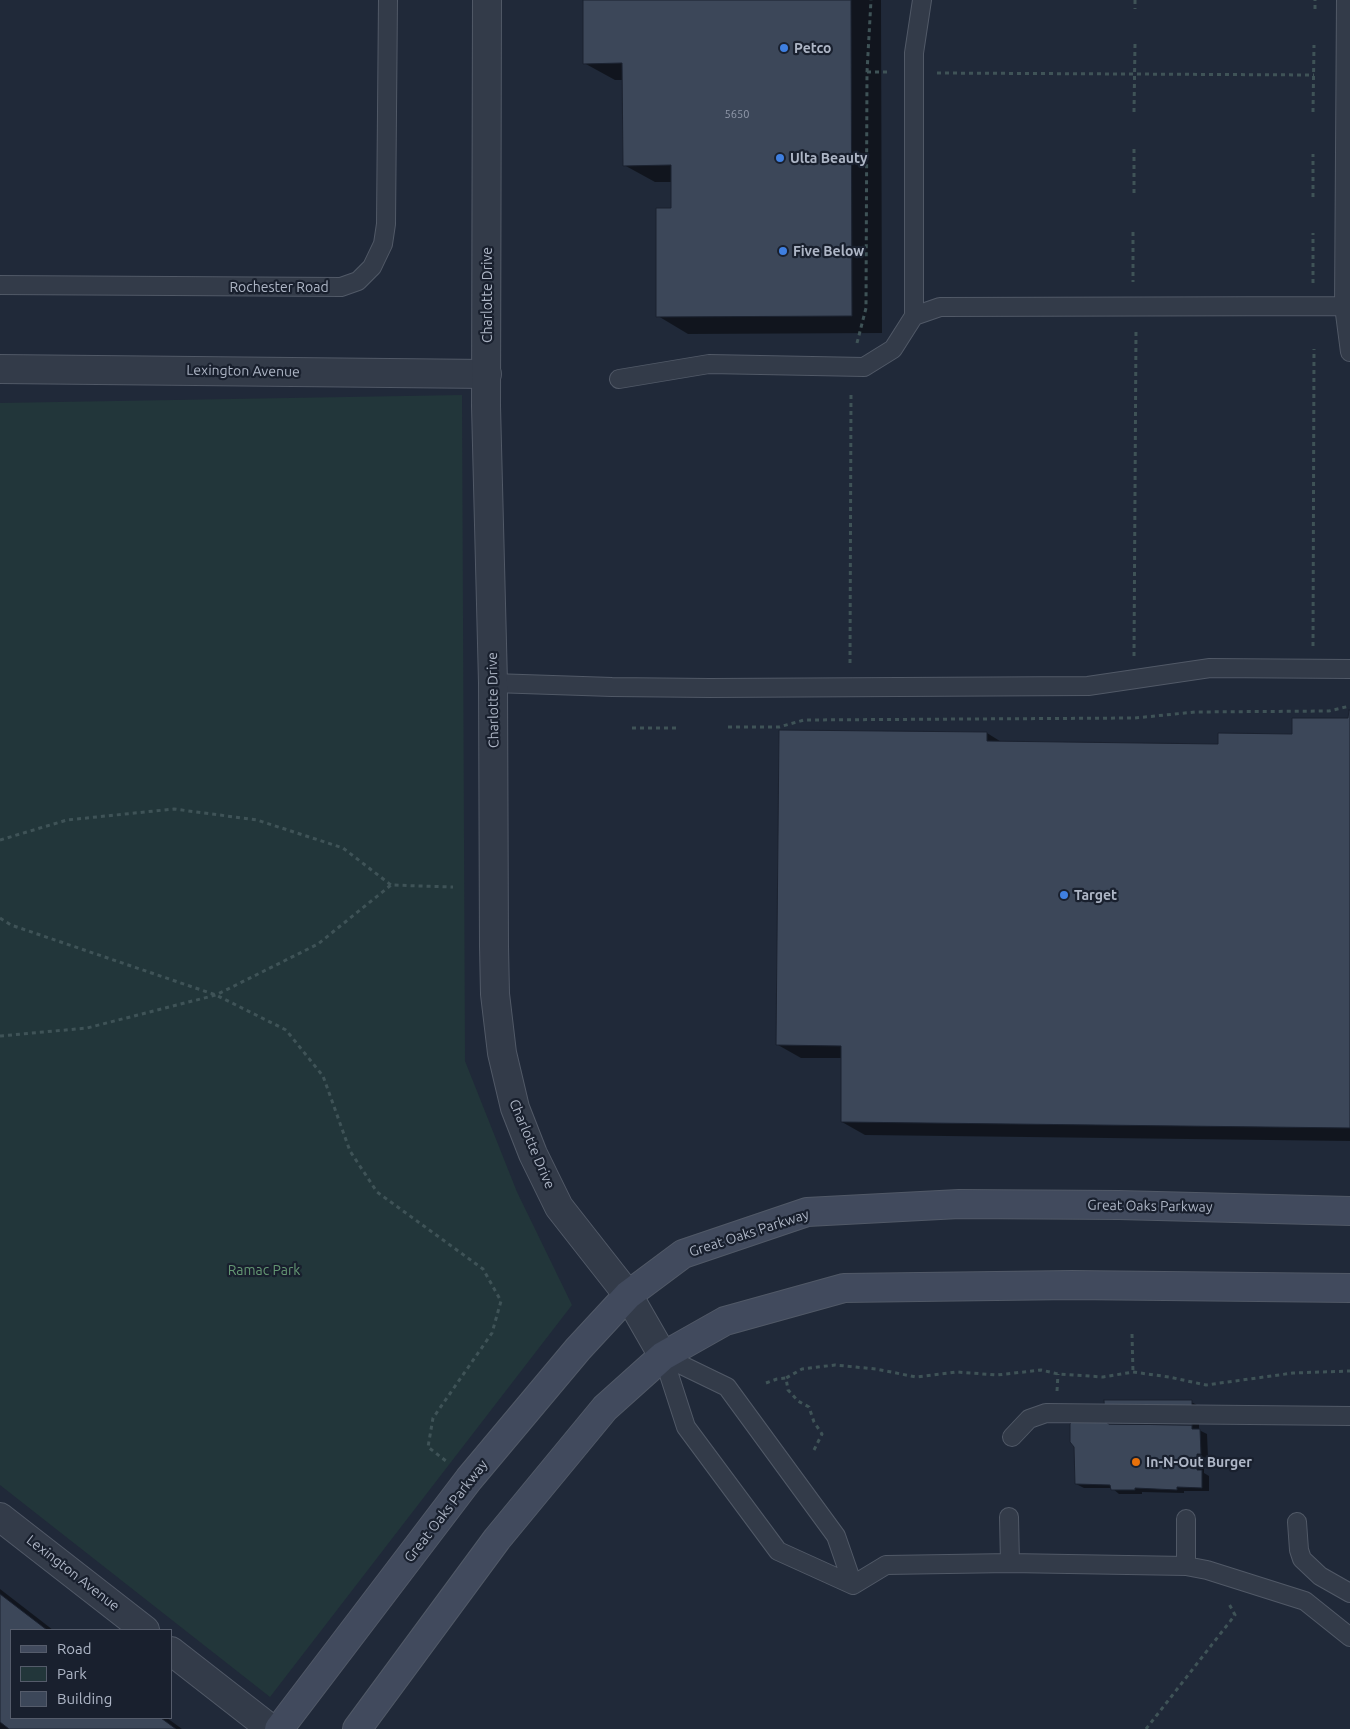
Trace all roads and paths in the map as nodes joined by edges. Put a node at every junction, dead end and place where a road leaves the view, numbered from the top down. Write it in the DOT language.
graph roads {
  1 [pos="388,0"];
  2 [pos="488,0"];
  3 [pos="871,0"];
  4 [pos="922,0"];
  5 [pos="1135,0"];
  6 [pos="1315,0"];
  7 [pos="1346,0"];
  8 [pos="1135,9"];
  9 [pos="1315,9"];
  10 [pos="1135,44"];
  11 [pos="1314,45"];
  12 [pos="867,72"];
  13 [pos="892,72"];
  14 [pos="936,73"];
  15 [pos="1134,74"];
  16 [pos="1314,75"];
  17 [pos="1134,112"];
  18 [pos="1313,112"];
  19 [pos="1134,149"];
  20 [pos="1314,154"];
  21 [pos="1134,196"];
  22 [pos="1313,197"];
  23 [pos="1132,232"];
  24 [pos="1313,233"];
  25 [pos="1133,284"];
  26 [pos="0,285"];
  27 [pos="1313,293"];
  28 [pos="1347,306"];
  29 [pos="914,316"];
  30 [pos="1136,329"];
  31 [pos="856,348"];
  32 [pos="1314,349"];
  33 [pos="1350,352"];
  34 [pos="0,369"];
  35 [pos="486,374"];
  36 [pos="619,379"];
  37 [pos="851,388"];
  38 [pos="1313,653"];
  39 [pos="1134,662"];
  40 [pos="850,665"];
  41 [pos="1350,669"];
  42 [pos="493,683"];
  43 [pos="1350,706"];
  44 [pos="632,728"];
  45 [pos="678,728"];
  46 [pos="728,728"];
  47 [pos="0,840"];
  48 [pos="391,884"];
  49 [pos="453,887"];
  50 [pos="0,918"];
  51 [pos="216,995"];
  52 [pos="0,1036"];
  53 [pos="1350,1212"];
  54 [pos="1350,1288"];
  55 [pos="628,1295"];
  56 [pos="1132,1334"];
  57 [pos="663,1356"];
  58 [pos="1133,1372"];
  59 [pos="1350,1372"];
  60 [pos="786,1378"];
  61 [pos="766,1383"];
  62 [pos="1350,1416"];
  63 [pos="1012,1436"];
  64 [pos="814,1450"];
  65 [pos="469,1479"];
  66 [pos="0,1517"];
  67 [pos="1009,1517"];
  68 [pos="1186,1519"];
  69 [pos="1297,1522"];
  70 [pos="1010,1563"];
  71 [pos="1186,1566"];
  72 [pos="853,1585"];
  73 [pos="1350,1593"];
  74 [pos="1226,1599"];
  75 [pos="144,1629"];
  76 [pos="1350,1637"];
  77 [pos="172,1651"];
  78 [pos="271,1729"];
  79 [pos="279,1729"];
  80 [pos="357,1729"];
  81 [pos="1146,1729"];
  1 -- 26 [label="lane, Rochester Road"];
  2 -- 35 [label="street, Charlotte Drive"];
  3 -- 12 [label="path"];
  4 -- 29 [label="lane"];
  5 -- 8 [label="path"];
  6 -- 9 [label="path"];
  7 -- 28 [label="lane"];
  10 -- 15 [label="path"];
  11 -- 16 [label="path"];
  12 -- 13 [label="path"];
  12 -- 31 [label="path"];
  14 -- 15 [label="path"];
  15 -- 16 [label="path"];
  15 -- 17 [label="path"];
  16 -- 18 [label="path"];
  19 -- 21 [label="path"];
  20 -- 22 [label="path"];
  23 -- 25 [label="path"];
  24 -- 27 [label="path"];
  28 -- 29 [label="lane"];
  28 -- 33 [label="lane"];
  29 -- 36 [label="lane"];
  30 -- 39 [label="path"];
  32 -- 38 [label="path"];
  34 -- 35 [label="street, Lexington Avenue"];
  35 -- 42 [label="street, Charlotte Drive"];
  37 -- 40 [label="path"];
  41 -- 42 [label="lane"];
  42 -- 55 [label="street, Charlotte Drive"];
  43 -- 46 [label="path"];
  44 -- 45 [label="path"];
  47 -- 48 [label="path"];
  48 -- 49 [label="path"];
  48 -- 51 [label="path"];
  50 -- 51 [label="path"];
  51 -- 52 [label="path"];
  51 -- 65 [label="path"];
  53 -- 55 [label="main road, Great Oaks Parkway"];
  54 -- 57 [label="main road"];
  55 -- 57 [label="street, Charlotte Drive"];
  55 -- 65 [label="main road, Great Oaks Parkway"];
  56 -- 58 [label="path"];
  57 -- 72 [label="lane"];
  57 -- 72 [label="lane"];
  57 -- 80 [label="main road"];
  58 -- 59 [label="path"];
  58 -- 60 [label="path"];
  60 -- 61 [label="path"];
  60 -- 64 [label="path"];
  62 -- 63 [label="lane"];
  65 -- 79 [label="main road, Great Oaks Parkway"];
  66 -- 75 [label="street, Lexington Avenue"];
  67 -- 70 [label="lane"];
  68 -- 71 [label="lane"];
  69 -- 73 [label="lane"];
  70 -- 71 [label="lane"];
  70 -- 72 [label="lane"];
  71 -- 76 [label="lane"];
  74 -- 81 [label="path"];
  77 -- 78 [label="street"];
}
